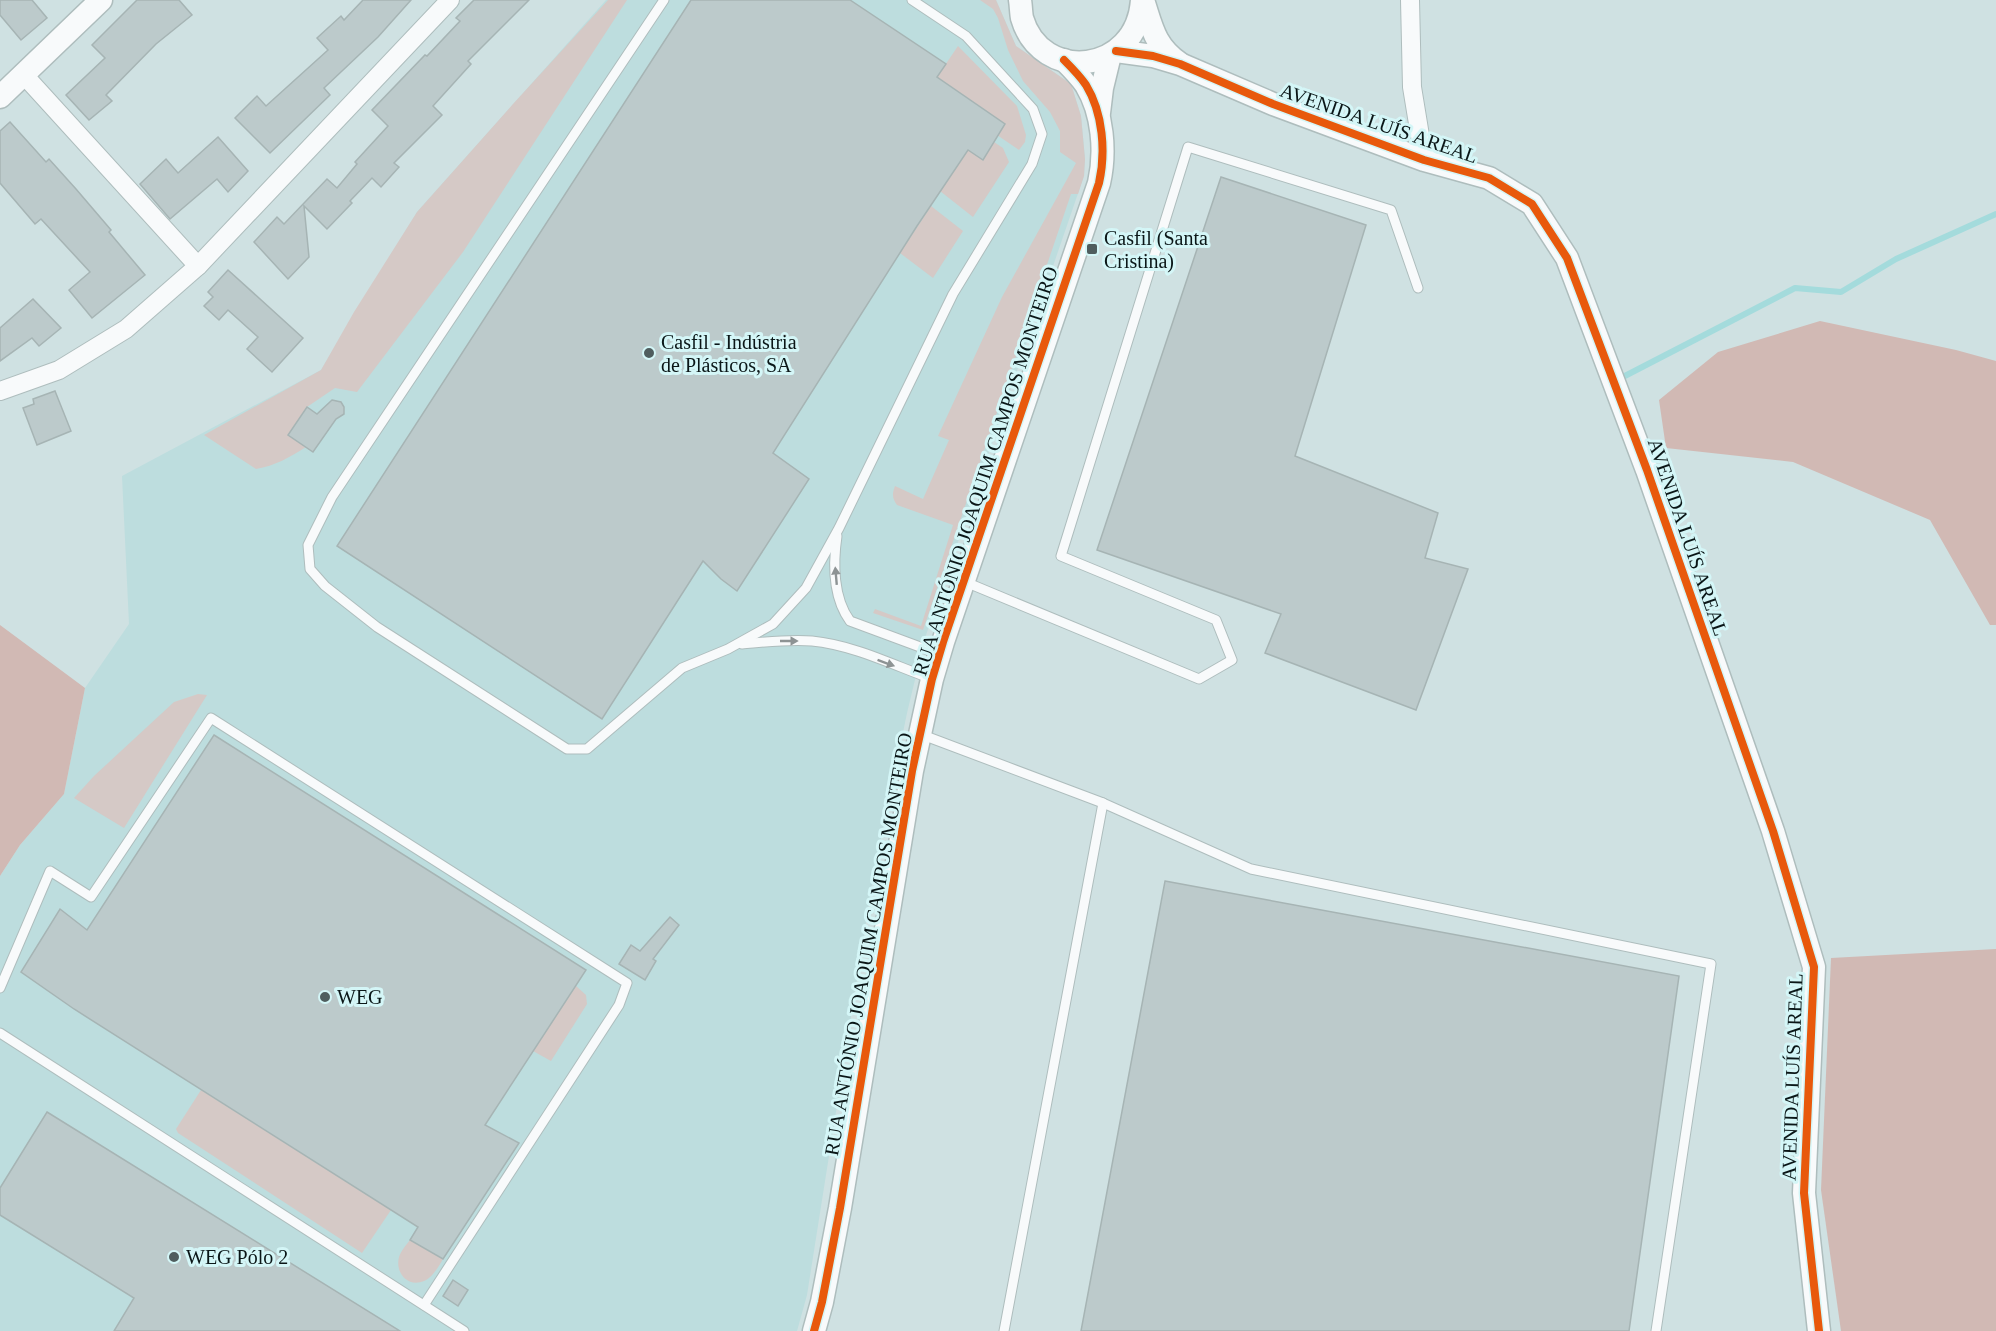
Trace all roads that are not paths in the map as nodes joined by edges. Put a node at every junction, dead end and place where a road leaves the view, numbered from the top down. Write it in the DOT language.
graph roads {
  1 [pos="101,0"];
  2 [pos="450,0"];
  3 [pos="664,0"];
  4 [pos="912,0"];
  5 [pos="1020,0"];
  6 [pos="1142,0"];
  7 [pos="1410,0"];
  8 [pos="1113,53"];
  9 [pos="1064,60"];
  10 [pos="1180,64"];
  11 [pos="24,75"];
  12 [pos="0,97"];
  13 [pos="1098,117"];
  14 [pos="1424,160"];
  15 [pos="198,266"];
  16 [pos="1418,288"];
  17 [pos="0,391"];
  18 [pos="838,528"];
  19 [pos="963,581"];
  20 [pos="736,645"];
  21 [pos="939,654"];
  22 [pos="932,679"];
  23 [pos="920,734"];
  24 [pos="1103,803"];
  25 [pos="0,988"];
  26 [pos="0,1033"];
  27 [pos="424,1305"];
  28 [pos="464,1331"];
  29 [pos="814,1331"];
  30 [pos="1004,1331"];
  31 [pos="1656,1331"];
  32 [pos="1819,1331"];
  1 -- 11 [label="street"];
  2 -- 15 [label="street"];
  3 -- 20 [label="lane"];
  4 -- 18 [label="lane"];
  5 -- 9 [label="street"];
  6 -- 8 [label="street"];
  6 -- 10 [label="street, AVENIDA LUÍS AREAL"];
  7 -- 14 [label="street"];
  8 -- 9 [label="street"];
  8 -- 10 [label="street, AVENIDA LUÍS AREAL"];
  8 -- 13 [label="street, RUA ANTÓNIO JOAQUIM CAMPOS MONTEIRO"];
  9 -- 13 [label="street, RUA ANTÓNIO JOAQUIM CAMPOS MONTEIRO"];
  10 -- 14 [label="street, AVENIDA LUÍS AREAL"];
  11 -- 12 [label="street"];
  11 -- 15 [label="street"];
  13 -- 19 [label="street, RUA ANTÓNIO JOAQUIM CAMPOS MONTEIRO"];
  14 -- 32 [label="street, AVENIDA LUÍS AREAL"];
  15 -- 17 [label="street"];
  16 -- 19 [label="lane"];
  18 -- 20 [label="lane"];
  21 -- 18 [label="lane, one-way"];
  19 -- 21 [label="street, RUA ANTÓNIO JOAQUIM CAMPOS MONTEIRO"];
  20 -- 22 [label="lane, one-way"];
  21 -- 22 [label="street, RUA ANTÓNIO JOAQUIM CAMPOS MONTEIRO"];
  22 -- 23 [label="street, RUA ANTÓNIO JOAQUIM CAMPOS MONTEIRO"];
  23 -- 24 [label="lane"];
  23 -- 29 [label="street, RUA ANTÓNIO JOAQUIM CAMPOS MONTEIRO"];
  24 -- 30 [label="lane"];
  24 -- 31 [label="lane"];
  25 -- 27 [label="lane"];
  26 -- 27 [label="lane"];
  27 -- 28 [label="lane"];
}
